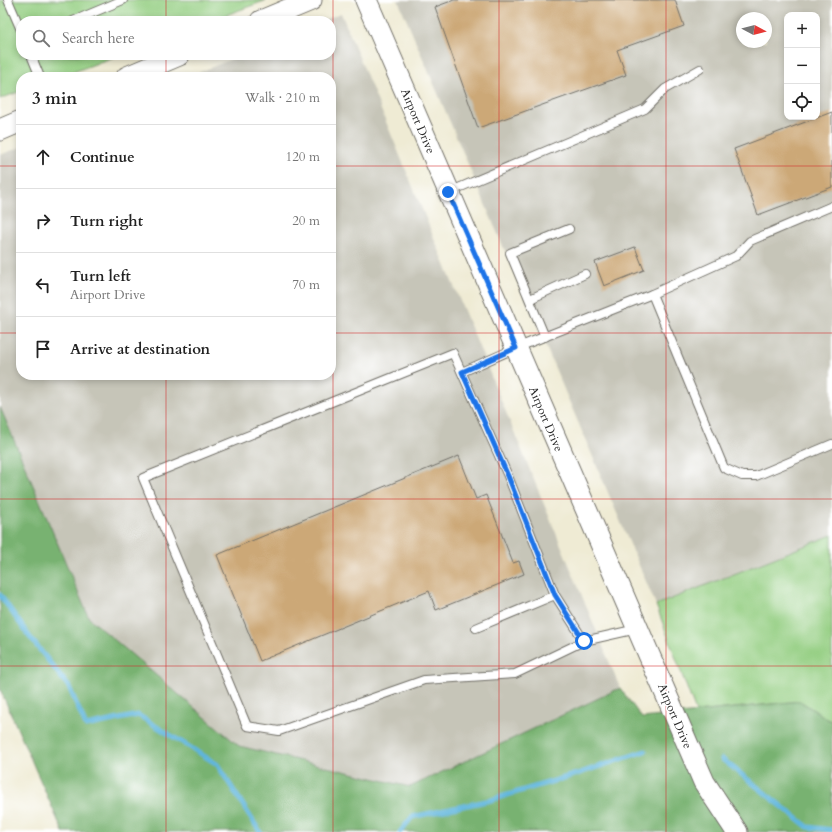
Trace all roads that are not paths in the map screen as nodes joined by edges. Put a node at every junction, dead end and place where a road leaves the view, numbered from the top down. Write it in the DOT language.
graph roads {
  1 [pos="8,0"];
  2 [pos="124,0"];
  3 [pos="311,0"];
  4 [pos="366,0"];
  5 [pos="85,16"];
  6 [pos="273,16"];
  7 [pos="16,18"];
  8 [pos="33,60"];
  9 [pos="168,60"];
  10 [pos="700,69"];
  11 [pos="38,72"];
  12 [pos="139,72"];
  13 [pos="16,123"];
  14 [pos="0,130"];
  15 [pos="448,192"];
  16 [pos="832,206"];
  17 [pos="568,228"];
  18 [pos="585,274"];
  19 [pos="652,294"];
  20 [pos="530,299"];
  21 [pos="545,337"];
  22 [pos="516,348"];
  23 [pos="462,372"];
  24 [pos="832,444"];
  25 [pos="555,595"];
  26 [pos="476,628"];
  27 [pos="637,629"];
  28 [pos="584,641"];
  29 [pos="737,832"];
  1 -- 7 [label="lane"];
  2 -- 5 [label="lane"];
  3 -- 6 [label="street"];
  4 -- 15 [label="street, Airport Drive"];
  8 -- 11 [label="lane"];
  9 -- 12 [label="street"];
  10 -- 15 [label="lane"];
  13 -- 14 [label="street"];
  15 -- 22 [label="street, Airport Drive"];
  16 -- 19 [label="lane"];
  17 -- 20 [label="lane"];
  18 -- 20 [label="lane"];
  19 -- 21 [label="lane"];
  19 -- 24 [label="lane"];
  20 -- 21 [label="lane"];
  21 -- 22 [label="lane"];
  22 -- 23 [label="lane"];
  22 -- 27 [label="street, Airport Drive"];
  23 -- 25 [label="lane"];
  23 -- 28 [label="lane"];
  25 -- 26 [label="lane"];
  25 -- 28 [label="lane"];
  27 -- 28 [label="lane"];
  27 -- 29 [label="street, Airport Drive"];
}
